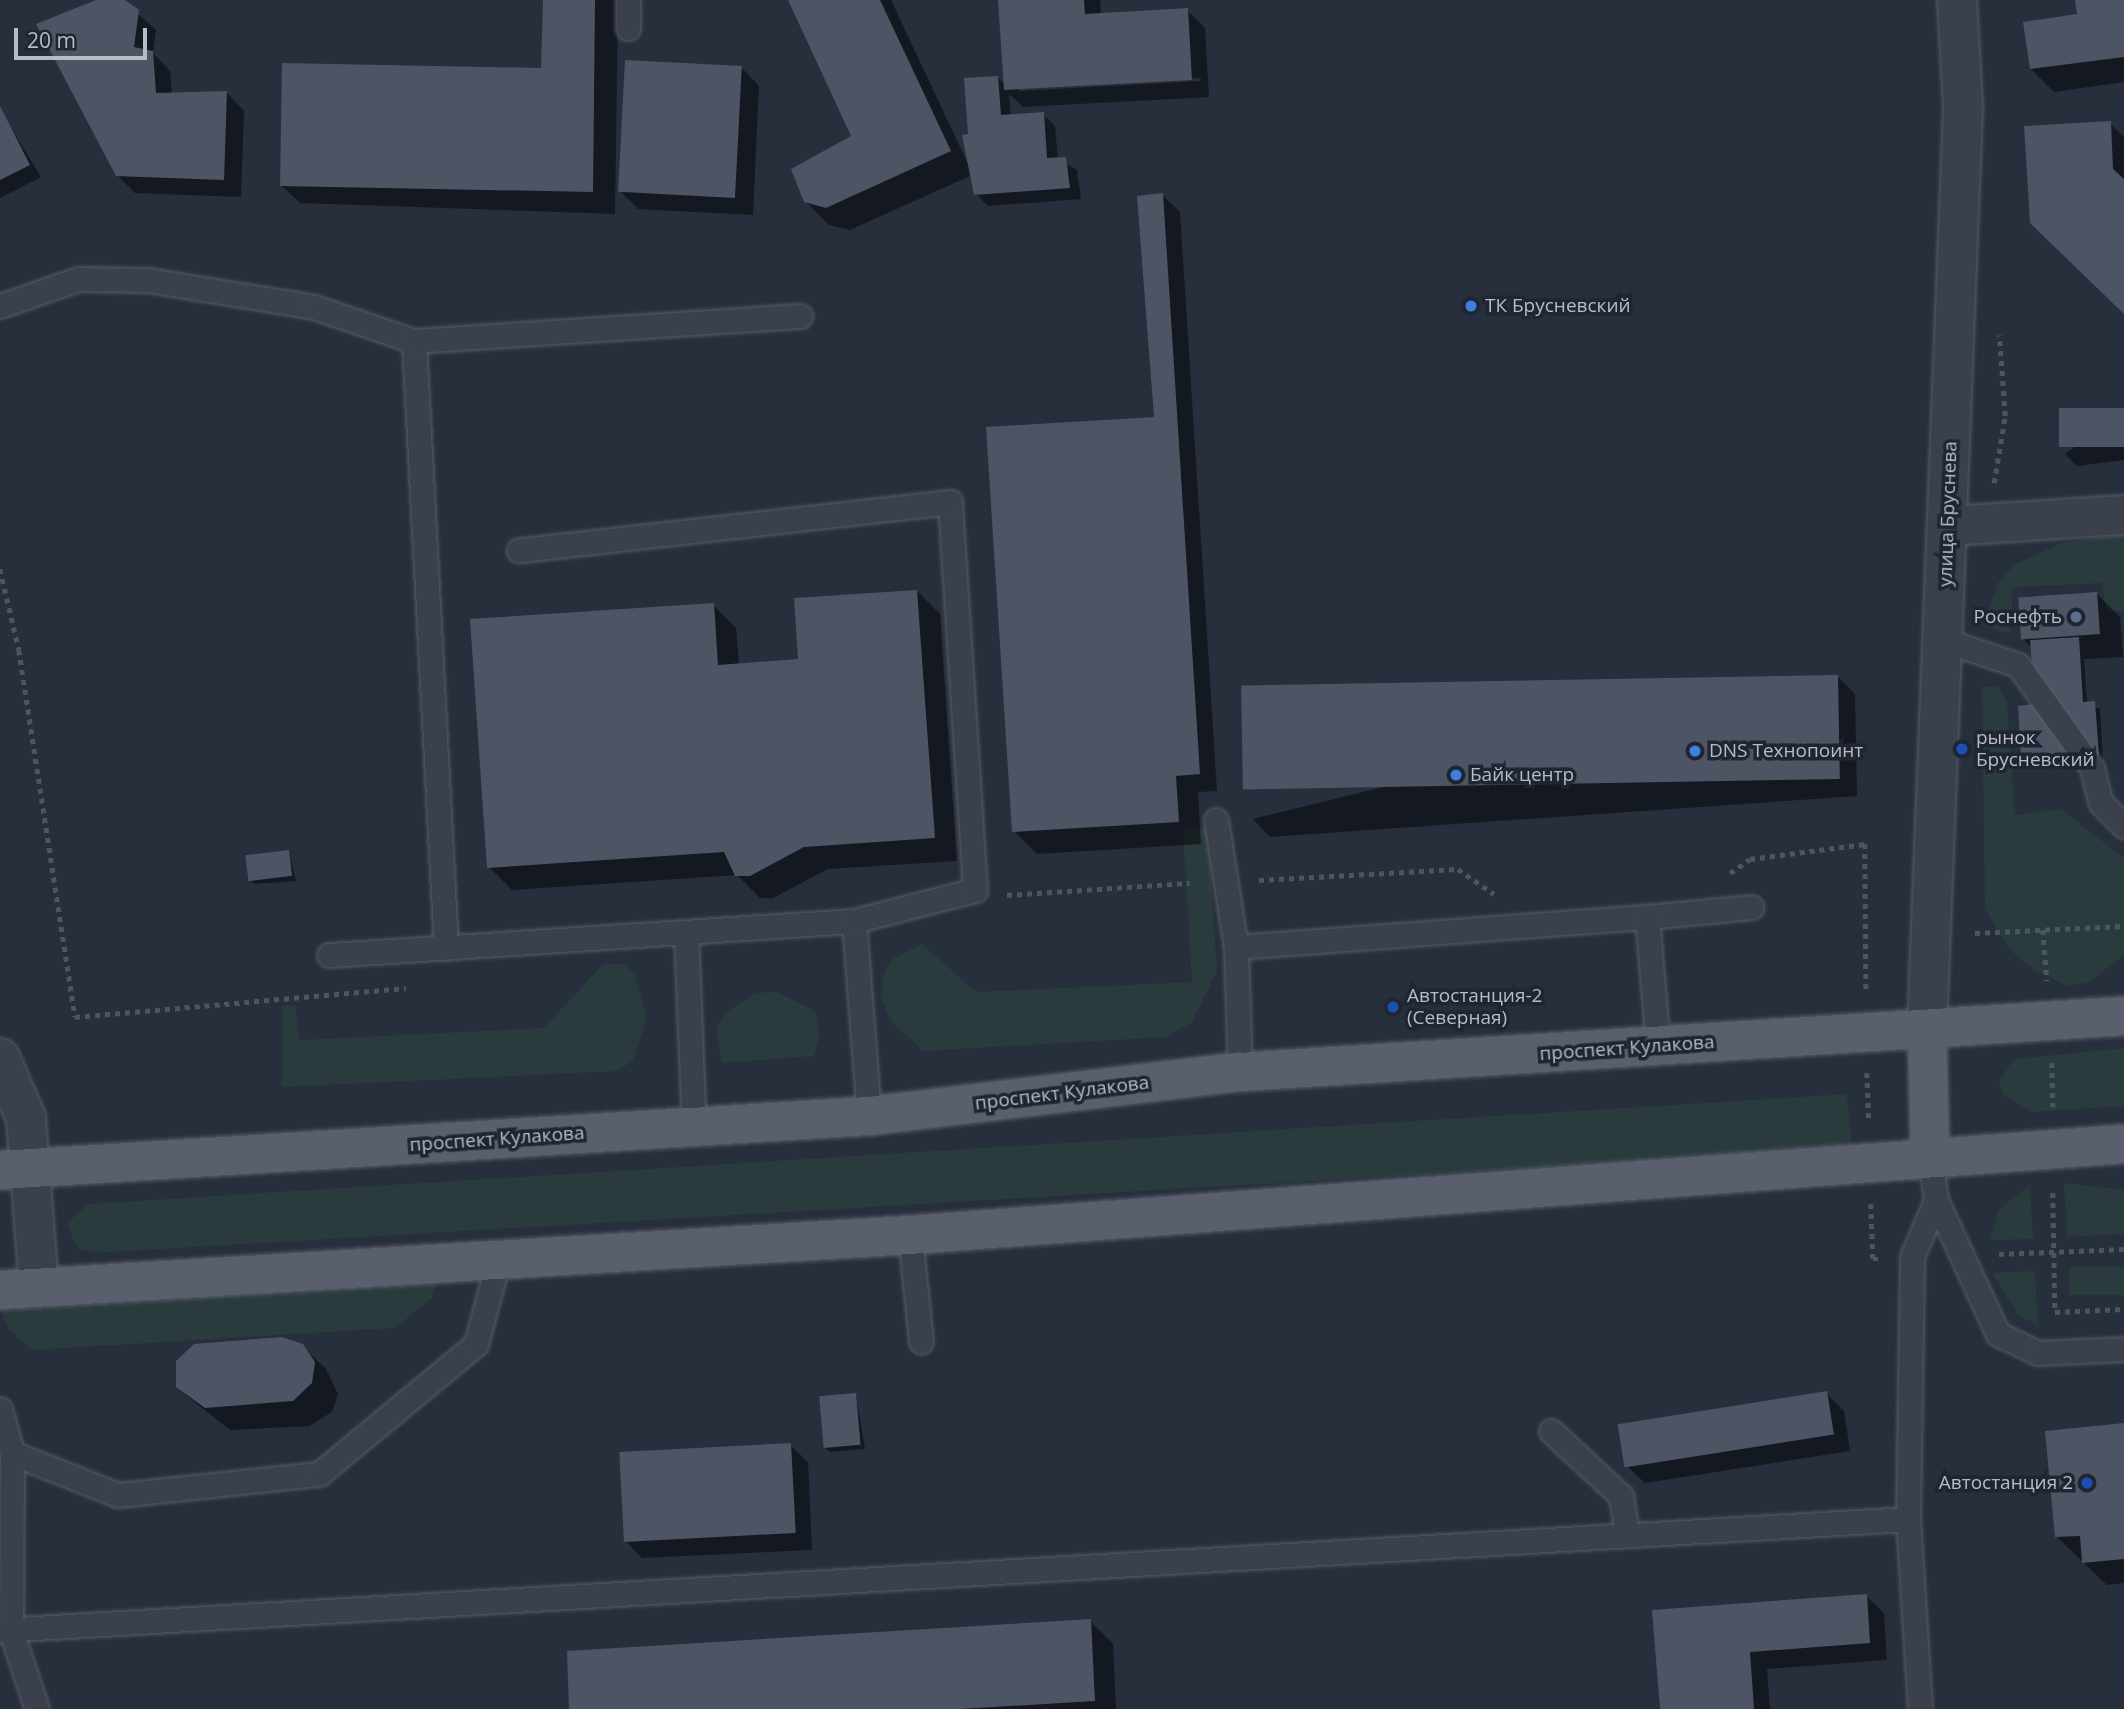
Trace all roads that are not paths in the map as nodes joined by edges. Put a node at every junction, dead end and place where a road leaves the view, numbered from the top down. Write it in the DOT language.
graph roads {
  1 [pos="628,0"];
  2 [pos="1957,0"];
  3 [pos="628,28"];
  4 [pos="0,306"];
  5 [pos="800,316"];
  6 [pos="414,341"];
  7 [pos="2124,515"];
  8 [pos="1948,526"];
  9 [pos="519,550"];
  10 [pos="1943,640"];
  11 [pos="1216,820"];
  12 [pos="2124,826"];
  13 [pos="1752,907"];
  14 [pos="1647,917"];
  15 [pos="853,921"];
  16 [pos="686,932"];
  17 [pos="1236,947"];
  18 [pos="446,948"];
  19 [pos="329,955"];
  20 [pos="2124,1016"];
  21 [pos="1927,1029"];
  22 [pos="1658,1046"];
  23 [pos="0,1058"];
  24 [pos="1240,1072"];
  25 [pos="869,1116"];
  26 [pos="694,1127"];
  27 [pos="2124,1144"];
  28 [pos="1930,1156"];
  29 [pos="16,1170"];
  30 [pos="1936,1200"];
  31 [pos="911,1235"];
  32 [pos="498,1262"];
  33 [pos="39,1288"];
  34 [pos="0,1290"];
  35 [pos="921,1340"];
  36 [pos="2124,1349"];
  37 [pos="0,1409"];
  38 [pos="1551,1431"];
  39 [pos="12,1453"];
  40 [pos="1908,1519"];
  41 [pos="1627,1534"];
  42 [pos="5,1631"];
  43 [pos="37,1709"];
  44 [pos="1920,1709"];
  1 -- 3 [label="lane"];
  2 -- 8 [label="street, улица Бруснева"];
  4 -- 6 [label="lane"];
  5 -- 6 [label="lane"];
  6 -- 18 [label="lane"];
  7 -- 8 [label="street"];
  8 -- 10 [label="street, улица Бруснева"];
  9 -- 15 [label="lane"];
  10 -- 12 [label="lane"];
  10 -- 21 [label="street, улица Бруснева"];
  11 -- 17 [label="lane"];
  13 -- 14 [label="lane"];
  14 -- 17 [label="lane"];
  14 -- 22 [label="lane"];
  15 -- 16 [label="lane"];
  15 -- 25 [label="lane"];
  16 -- 18 [label="lane"];
  16 -- 26 [label="lane"];
  17 -- 24 [label="lane"];
  18 -- 19 [label="lane"];
  20 -- 21 [label="main road, проспект Кулакова"];
  21 -- 22 [label="main road, проспект Кулакова"];
  21 -- 28 [label="main road"];
  22 -- 24 [label="main road, проспект Кулакова"];
  23 -- 29 [label="street"];
  24 -- 25 [label="main road, проспект Кулакова"];
  25 -- 26 [label="main road, проспект Кулакова"];
  26 -- 29 [label="main road, проспект Кулакова"];
  27 -- 28 [label="main road"];
  28 -- 30 [label="lane"];
  28 -- 31 [label="main road"];
  29 -- 33 [label="street"];
  30 -- 36 [label="lane"];
  30 -- 40 [label="lane"];
  31 -- 32 [label="main road"];
  31 -- 35 [label="lane"];
  32 -- 33 [label="main road"];
  32 -- 39 [label="lane"];
  33 -- 34 [label="main road"];
  37 -- 39 [label="lane"];
  38 -- 41 [label="lane"];
  39 -- 42 [label="lane"];
  40 -- 41 [label="lane"];
  40 -- 44 [label="lane"];
  41 -- 42 [label="lane"];
  42 -- 43 [label="lane"];
}
